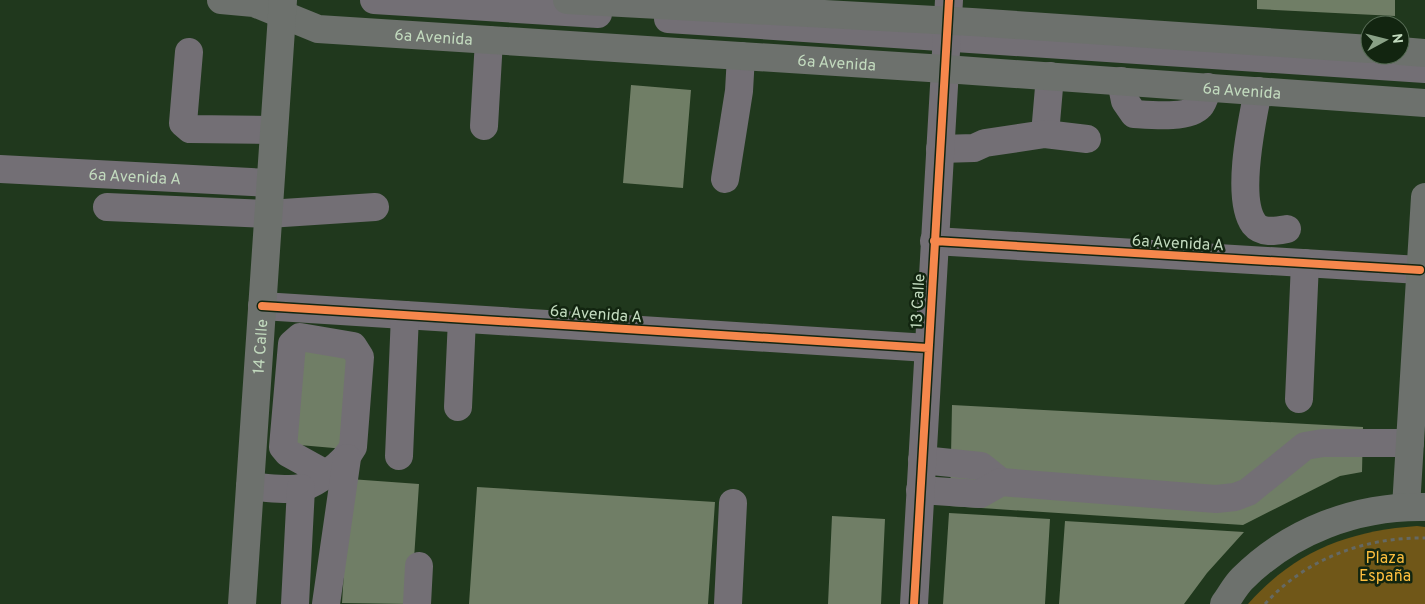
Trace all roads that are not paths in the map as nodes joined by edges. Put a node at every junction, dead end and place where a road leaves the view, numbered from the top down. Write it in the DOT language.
graph roads {
  1 [pos="374,0"];
  2 [pos="568,0"];
  3 [pos="256,3"];
  4 [pos="948,19"];
  5 [pos="489,40"];
  6 [pos="1360,48"];
  7 [pos="279,50"];
  8 [pos="188,52"];
  9 [pos="1410,52"];
  10 [pos="1425,53"];
  11 [pos="740,56"];
  12 [pos="1425,68"];
  13 [pos="944,69"];
  14 [pos="1050,76"];
  15 [pos="1258,91"];
  16 [pos="1425,103"];
  17 [pos="484,126"];
  18 [pos="274,130"];
  19 [pos="1045,134"];
  20 [pos="1086,139"];
  21 [pos="940,148"];
  22 [pos="0,169"];
  23 [pos="725,179"];
  24 [pos="270,183"];
  25 [pos="1425,196"];
  26 [pos="107,207"];
  27 [pos="374,207"];
  28 [pos="268,214"];
  29 [pos="1287,229"];
  30 [pos="934,241"];
  31 [pos="1305,263"];
  32 [pos="1420,270"];
  33 [pos="262,306"];
  34 [pos="405,315"];
  35 [pos="462,319"];
  36 [pos="928,348"];
  37 [pos="1299,399"];
  38 [pos="458,408"];
  39 [pos="1410,443"];
  40 [pos="399,456"];
  41 [pos="922,460"];
  42 [pos="1001,482"];
  43 [pos="250,487"];
  44 [pos="301,488"];
  45 [pos="920,490"];
  46 [pos="733,502"];
  47 [pos="1415,507"];
  48 [pos="419,566"];
  49 [pos="242,604"];
  50 [pos="295,604"];
  51 [pos="326,604"];
  52 [pos="417,604"];
  53 [pos="728,604"];
  54 [pos="914,604"];
  55 [pos="1224,604"];
  1 -- 4 [label="street"];
  2 -- 4 [label="main road"];
  3 -- 5 [label="main road, 6a Avenida"];
  3 -- 7 [label="main road, 14 Calle"];
  3 -- 7 [label="main road"];
  4 -- 6 [label="main road"];
  4 -- 12 [label="street"];
  4 -- 13 [label="street, 13 Calle"];
  5 -- 11 [label="main road, 6a Avenida"];
  5 -- 17 [label="street"];
  7 -- 18 [label="main road, 14 Calle"];
  8 -- 18 [label="street"];
  9 -- 10 [label="main road"];
  11 -- 13 [label="main road, 6a Avenida"];
  11 -- 23 [label="street"];
  13 -- 14 [label="main road, 6a Avenida"];
  13 -- 21 [label="street, 13 Calle"];
  14 -- 15 [label="main road, 6a Avenida"];
  14 -- 19 [label="street"];
  15 -- 16 [label="main road, 6a Avenida"];
  15 -- 29 [label="street"];
  18 -- 24 [label="main road, 14 Calle"];
  19 -- 20 [label="street"];
  19 -- 21 [label="street"];
  21 -- 30 [label="street, 13 Calle"];
  22 -- 24 [label="street, 6a Avenida A"];
  24 -- 28 [label="main road, 14 Calle"];
  25 -- 32 [label="main road"];
  26 -- 28 [label="street"];
  27 -- 28 [label="street"];
  28 -- 33 [label="main road, 14 Calle"];
  30 -- 31 [label="street, 6a Avenida A"];
  30 -- 36 [label="street, 13 Calle"];
  31 -- 32 [label="street, 6a Avenida A"];
  31 -- 37 [label="street"];
  32 -- 39 [label="main road"];
  33 -- 34 [label="street, 6a Avenida A"];
  33 -- 43 [label="main road, 14 Calle"];
  34 -- 35 [label="street, 6a Avenida A"];
  34 -- 40 [label="street"];
  35 -- 36 [label="street, 6a Avenida A"];
  35 -- 38 [label="street"];
  36 -- 41 [label="street, 13 Calle"];
  39 -- 42 [label="street"];
  39 -- 47 [label="main road"];
  41 -- 42 [label="street"];
  41 -- 45 [label="street, 13 Calle"];
  42 -- 45 [label="street"];
  43 -- 44 [label="street"];
  43 -- 49 [label="main road, 14 Calle"];
  44 -- 50 [label="street"];
  44 -- 51 [label="street"];
  45 -- 54 [label="street, 13 Calle"];
  46 -- 53 [label="street"];
  47 -- 55 [label="main road"];
  48 -- 52 [label="street"];
}
